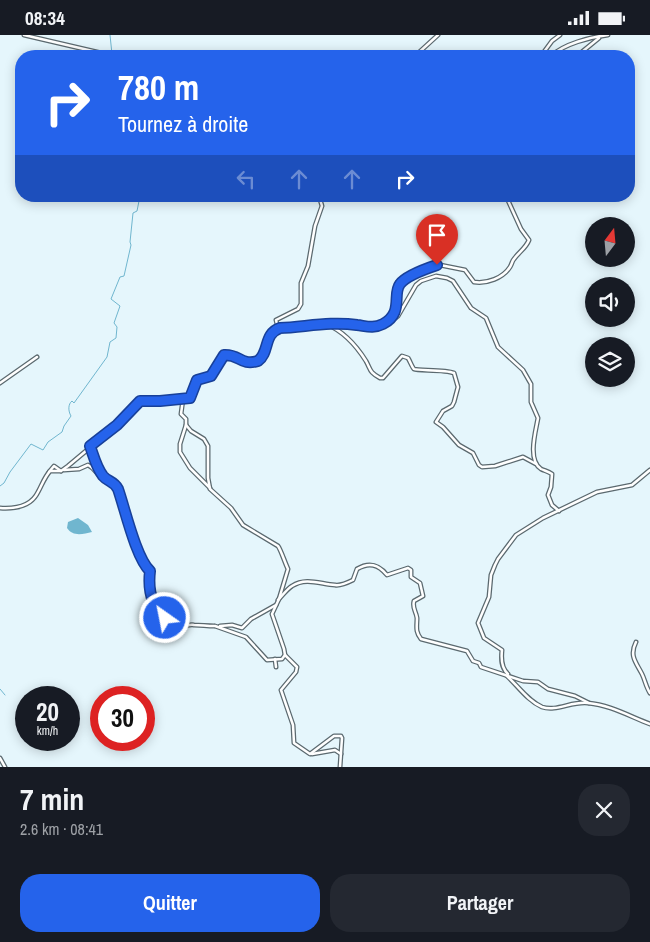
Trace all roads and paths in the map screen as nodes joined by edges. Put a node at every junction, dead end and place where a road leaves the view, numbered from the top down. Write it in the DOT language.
graph roads {
  1 [pos="24,35"];
  2 [pos="438,35"];
  3 [pos="560,35"];
  4 [pos="608,35"];
  5 [pos="29,36"];
  6 [pos="600,37"];
  7 [pos="88,50"];
  8 [pos="422,50"];
  9 [pos="546,50"];
  10 [pos="560,50"];
  11 [pos="585,50"];
  12 [pos="321,202"];
  13 [pos="509,202"];
  14 [pos="324,323"];
  15 [pos="382,324"];
  16 [pos="278,328"];
  17 [pos="37,357"];
  18 [pos="0,383"];
  19 [pos="183,399"];
  20 [pos="186,425"];
  21 [pos="90,446"];
  22 [pos="536,464"];
  23 [pos="650,470"];
  24 [pos="61,471"];
  25 [pos="104,478"];
  26 [pos="210,489"];
  27 [pos="0,508"];
  28 [pos="559,511"];
  29 [pos="278,600"];
  30 [pos="277,604"];
  31 [pos="215,626"];
  32 [pos="636,642"];
  33 [pos="284,655"];
  34 [pos="275,659"];
  35 [pos="276,667"];
  36 [pos="504,673"];
  37 [pos="512,677"];
  38 [pos="650,693"];
  39 [pos="589,703"];
  40 [pos="650,724"];
  41 [pos="310,754"];
  42 [pos="341,754"];
  43 [pos="0,758"];
  44 [pos="5,767"];
  45 [pos="340,767"];
  1 -- 5 [label="street"];
  2 -- 8 [label="street"];
  3 -- 9 [label="street"];
  4 -- 6 [label="street"];
  5 -- 7 [label="street"];
  6 -- 10 [label="street"];
  6 -- 11 [label="street"];
  12 -- 16 [label="street"];
  13 -- 15 [label="street"];
  14 -- 15 [label="street"];
  14 -- 16 [label="street"];
  14 -- 22 [label="street"];
  15 -- 22 [label="street"];
  16 -- 19 [label="street"];
  17 -- 18 [label="street"];
  19 -- 20 [label="street"];
  19 -- 21 [label="street"];
  20 -- 26 [label="street"];
  20 -- 26 [label="street"];
  21 -- 24 [label="street"];
  21 -- 25 [label="street"];
  22 -- 28 [label="street"];
  23 -- 28 [label="street"];
  24 -- 25 [label="street"];
  24 -- 27 [label="street"];
  25 -- 31 [label="street"];
  26 -- 29 [label="street"];
  28 -- 37 [label="street"];
  29 -- 30 [label="street"];
  29 -- 36 [label="street"];
  30 -- 31 [label="street"];
  30 -- 33 [label="street"];
  31 -- 34 [label="street"];
  32 -- 38 [label="street"];
  33 -- 34 [label="street"];
  33 -- 41 [label="street"];
  34 -- 35 [label="street"];
  36 -- 37 [label="street"];
  36 -- 39 [label="street"];
  37 -- 39 [label="street"];
  39 -- 40 [label="street"];
  41 -- 42 [label="street"];
  41 -- 42 [label="street"];
  42 -- 45 [label="street"];
  43 -- 44 [label="street"];
}
